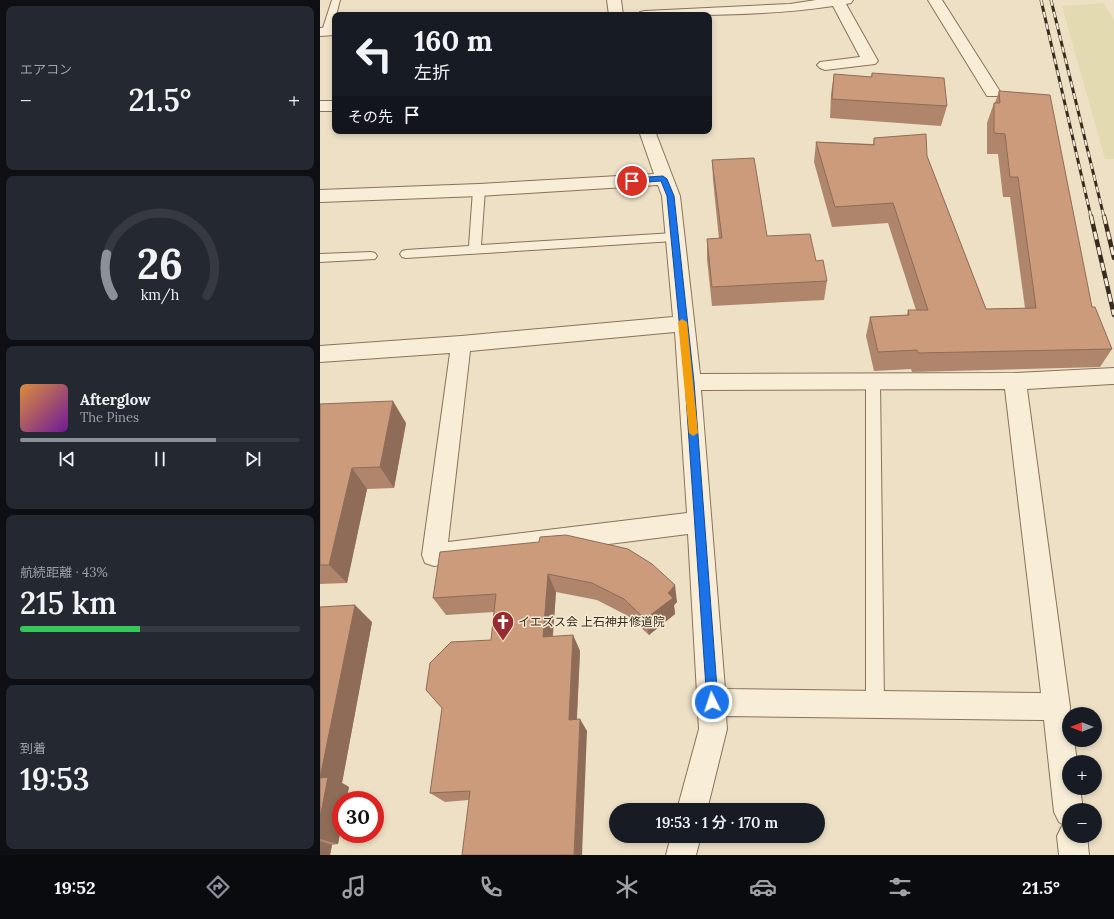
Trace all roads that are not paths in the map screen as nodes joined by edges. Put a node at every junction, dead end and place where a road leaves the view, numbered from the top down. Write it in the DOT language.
graph roads {
  1 [pos="336,0"];
  2 [pos="614,0"];
  3 [pos="840,0"];
  4 [pos="935,0"];
  5 [pos="333,12"];
  6 [pos="616,12"];
  7 [pos="707,12"];
  8 [pos="332,14"];
  9 [pos="327,31"];
  10 [pos="826,65"];
  11 [pos="994,93"];
  12 [pos="320,106"];
  13 [pos="332,106"];
  14 [pos="648,134"];
  15 [pos="663,179"];
  16 [pos="479,190"];
  17 [pos="320,196"];
  18 [pos="674,237"];
  19 [pos="474,250"];
  20 [pos="406,254"];
  21 [pos="371,256"];
  22 [pos="320,258"];
  23 [pos="683,324"];
  24 [pos="461,344"];
  25 [pos="320,354"];
  26 [pos="1112,376"];
  27 [pos="1015,381"];
  28 [pos="690,382"];
  29 [pos="873,382"];
  30 [pos="700,522"];
  31 [pos="712,702"];
  32 [pos="875,704"];
  33 [pos="1056,707"];
  34 [pos="694,803"];
  35 [pos="1068,803"];
  36 [pos="684,843"];
  37 [pos="1073,843"];
  38 [pos="681,855"];
  39 [pos="1074,855"];
  1 -- 5 [label="lane"];
  2 -- 6 [label="street"];
  3 -- 7 [label="street"];
  3 -- 10 [label="street"];
  4 -- 11 [label="street"];
  8 -- 9 [label="lane"];
  12 -- 13 [label="street"];
  14 -- 15 [label="street"];
  15 -- 16 [label="street"];
  15 -- 18 [label="street"];
  16 -- 17 [label="street"];
  16 -- 19 [label="lane"];
  18 -- 19 [label="lane"];
  18 -- 23 [label="street"];
  19 -- 20 [label="lane"];
  21 -- 22 [label="lane"];
  23 -- 24 [label="street"];
  23 -- 28 [label="street"];
  24 -- 25 [label="street"];
  24 -- 30 [label="street"];
  26 -- 27 [label="street"];
  27 -- 29 [label="street"];
  27 -- 33 [label="street"];
  28 -- 29 [label="street"];
  28 -- 30 [label="street"];
  29 -- 32 [label="lane"];
  30 -- 31 [label="street"];
  31 -- 32 [label="street"];
  31 -- 34 [label="street"];
  32 -- 33 [label="street"];
  33 -- 35 [label="street"];
  36 -- 38 [label="street"];
  37 -- 39 [label="street"];
}
